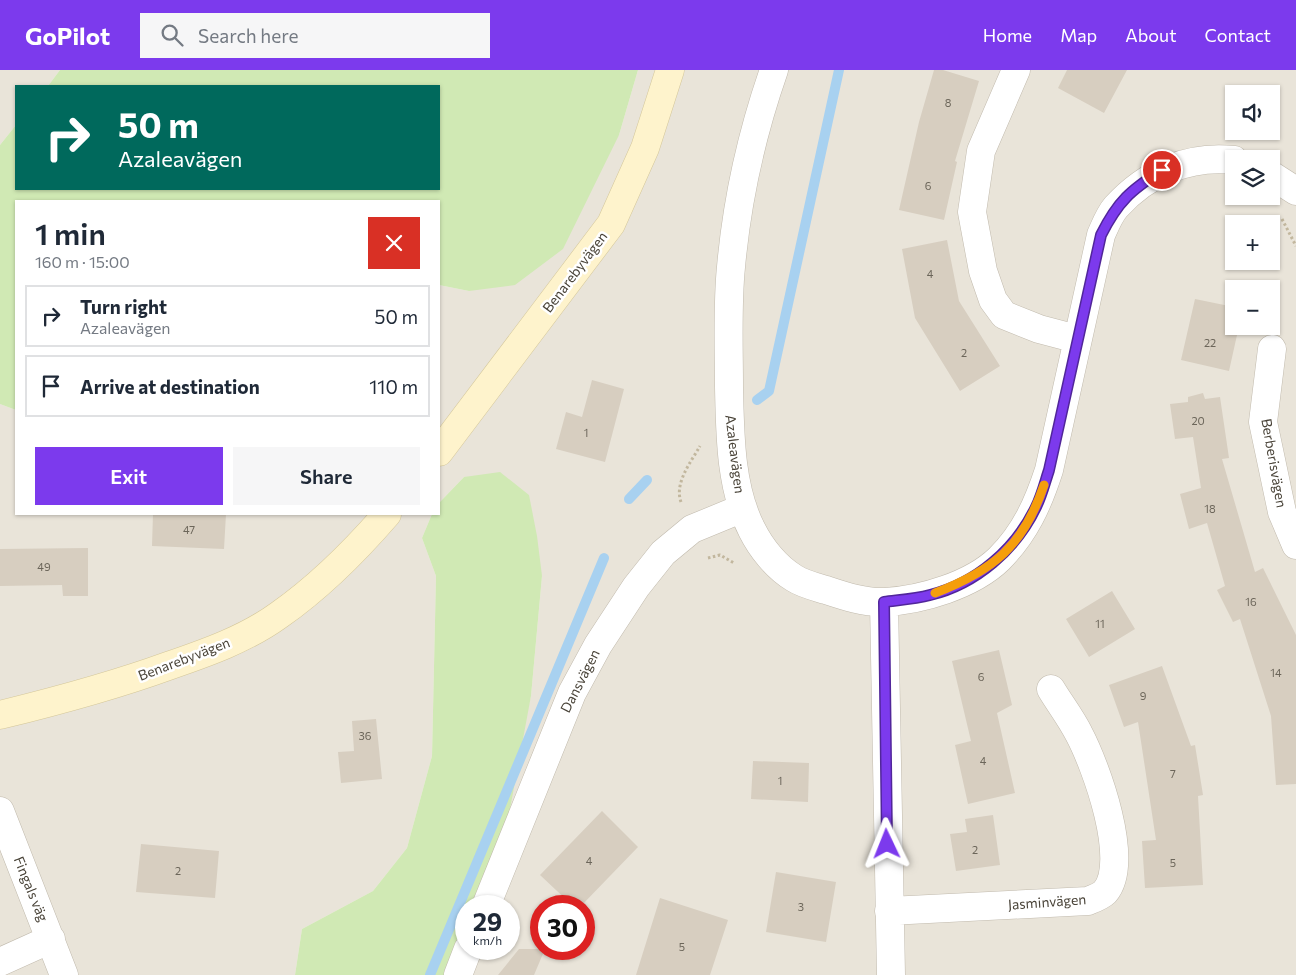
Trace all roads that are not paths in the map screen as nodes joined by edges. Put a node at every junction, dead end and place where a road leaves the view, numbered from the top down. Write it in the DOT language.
graph roads {
  1 [pos="670,70"];
  2 [pos="774,70"];
  3 [pos="1016,70"];
  4 [pos="1225,159"];
  5 [pos="1077,339"];
  6 [pos="1272,349"];
  7 [pos="440,451"];
  8 [pos="743,508"];
  9 [pos="386,515"];
  10 [pos="1296,545"];
  11 [pos="884,602"];
  12 [pos="1051,688"];
  13 [pos="0,715"];
  14 [pos="0,811"];
  15 [pos="490,895"];
  16 [pos="889,911"];
  17 [pos="51,939"];
  18 [pos="464,960"];
  19 [pos="0,962"];
  20 [pos="64,975"];
  21 [pos="458,975"];
  22 [pos="891,975"];
  1 -- 7 [label="street, Benarebyvägen"];
  2 -- 8 [label="street, Azaleavägen"];
  3 -- 5 [label="street"];
  4 -- 5 [label="street, Azaleavägen"];
  5 -- 11 [label="street, Azaleavägen"];
  6 -- 10 [label="street, Berberisvägen"];
  8 -- 11 [label="street, Azaleavägen"];
  8 -- 15 [label="street, Dansvägen"];
  9 -- 13 [label="street, Benarebyvägen"];
  11 -- 16 [label="street"];
  12 -- 16 [label="street, Jasminvägen"];
  14 -- 17 [label="street, Fingals väg"];
  16 -- 22 [label="street"];
  17 -- 19 [label="street, Fingals väg"];
  17 -- 20 [label="street, Fingals väg"];
  18 -- 21 [label="street"];
}
